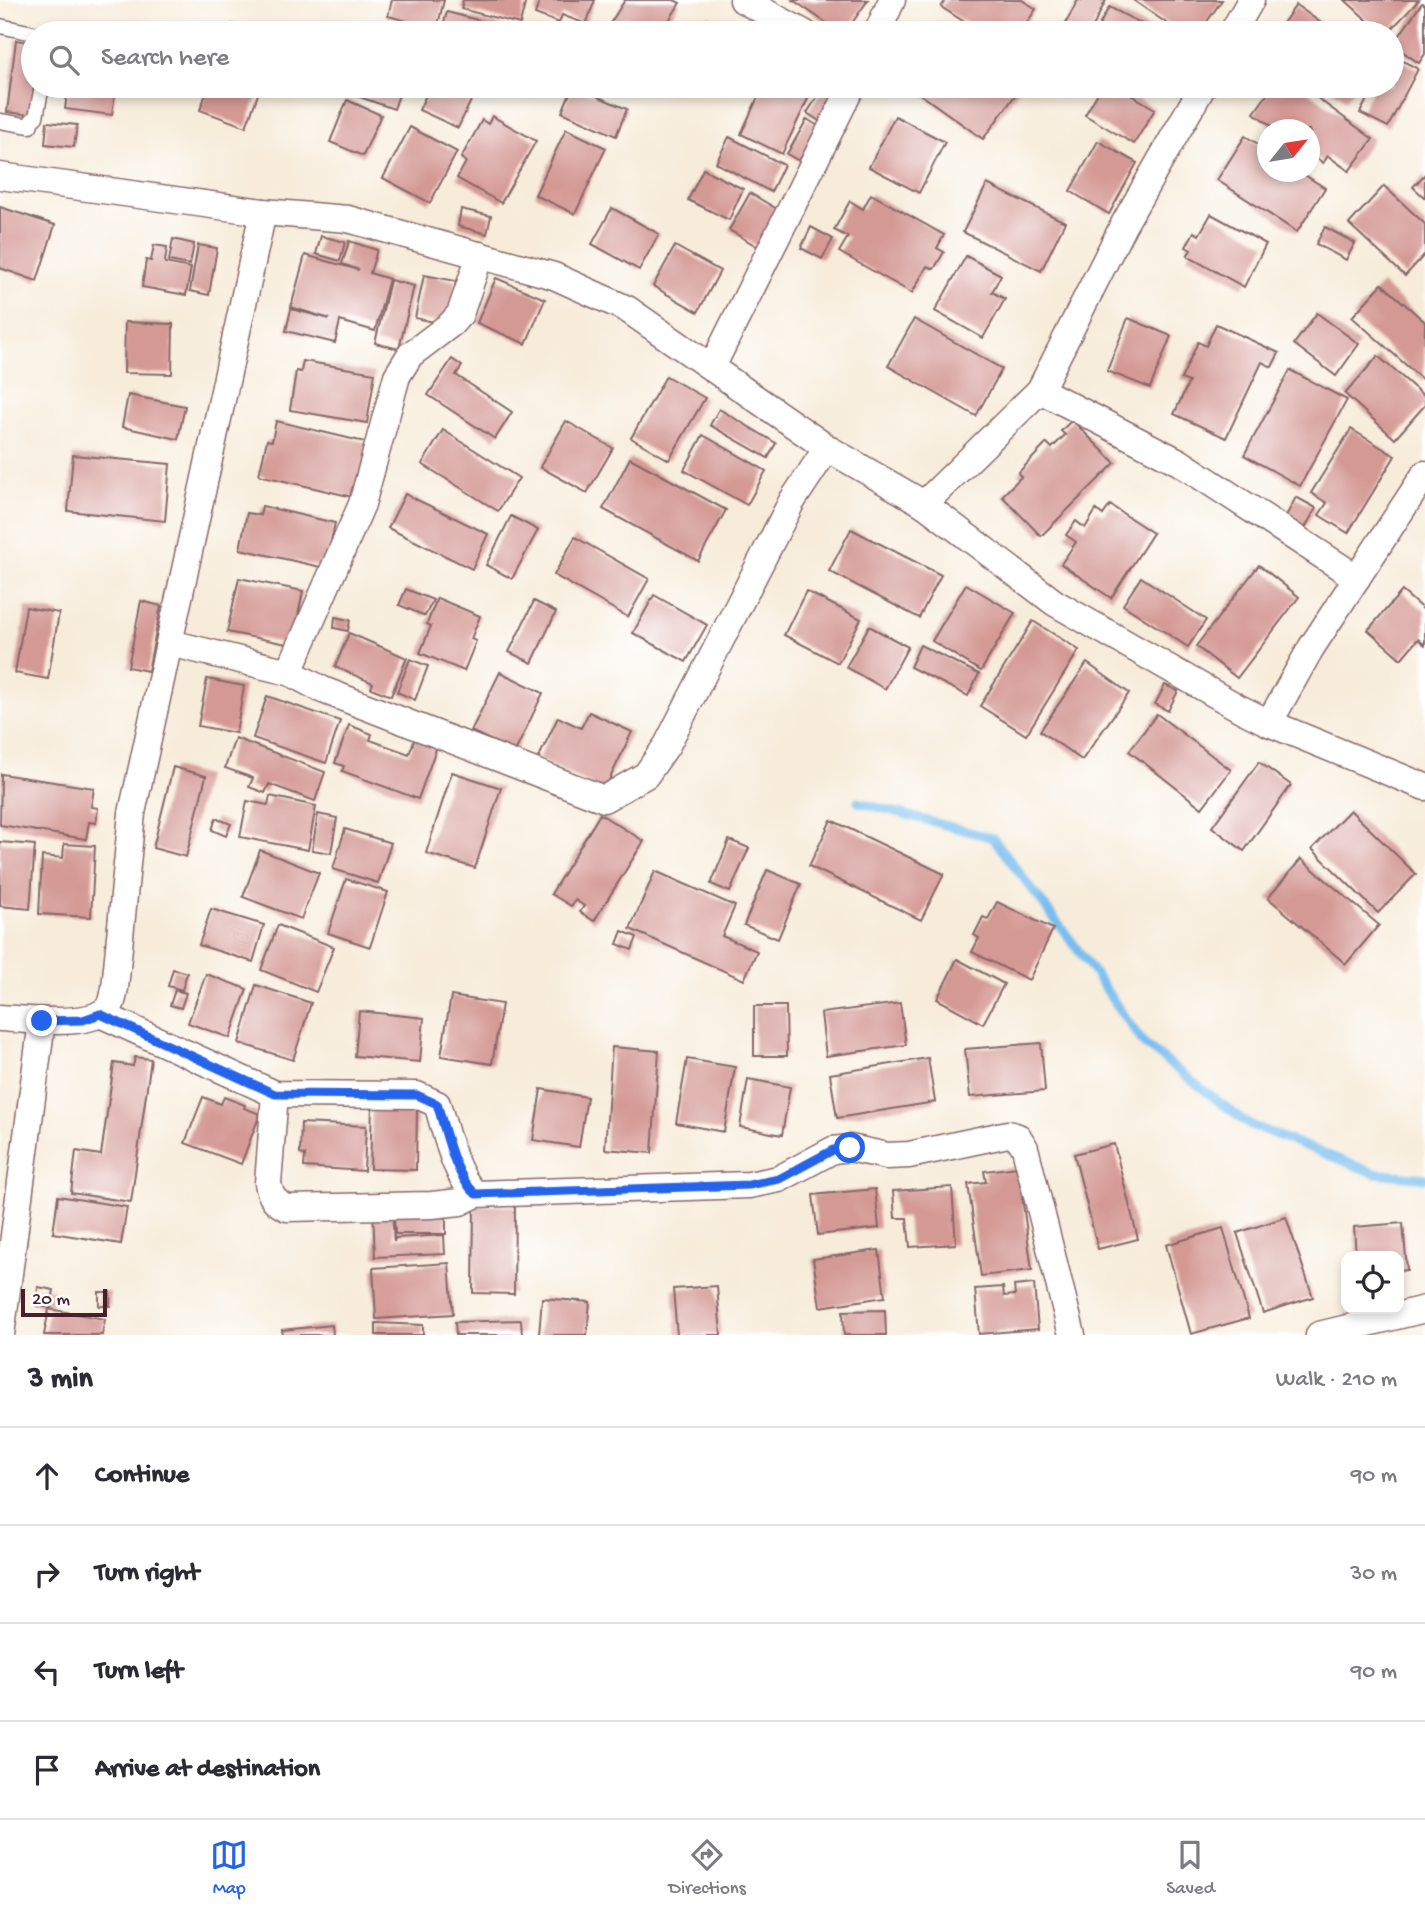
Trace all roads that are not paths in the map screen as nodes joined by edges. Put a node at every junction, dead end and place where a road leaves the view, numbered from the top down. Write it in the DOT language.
graph roads {
  1 [pos="743,0"];
  2 [pos="892,0"];
  3 [pos="1251,0"];
  4 [pos="782,21"];
  5 [pos="882,21"];
  6 [pos="1239,21"];
  7 [pos="0,26"];
  8 [pos="21,30"];
  9 [pos="40,98"];
  10 [pos="846,98"];
  11 [pos="1196,98"];
  12 [pos="0,121"];
  13 [pos="0,176"];
  14 [pos="263,212"];
  15 [pos="480,256"];
  16 [pos="712,367"];
  17 [pos="1040,390"];
  18 [pos="827,448"];
  19 [pos="1425,474"];
  20 [pos="924,504"];
  21 [pos="1357,578"];
  22 [pos="170,643"];
  23 [pos="289,672"];
  24 [pos="1269,723"];
  25 [pos="1425,787"];
  26 [pos="100,1014"];
  27 [pos="0,1018"];
  28 [pos="42,1021"];
  29 [pos="275,1094"];
  30 [pos="476,1194"];
  31 [pos="1425,1309"];
  32 [pos="1,1335"];
  33 [pos="1072,1335"];
  34 [pos="1319,1335"];
  1 -- 4 [label="street"];
  2 -- 5 [label="street"];
  3 -- 6 [label="street"];
  7 -- 8 [label="lane"];
  9 -- 12 [label="lane"];
  10 -- 16 [label="street"];
  11 -- 17 [label="street"];
  13 -- 14 [label="street"];
  14 -- 15 [label="street"];
  14 -- 22 [label="street"];
  15 -- 16 [label="street"];
  15 -- 23 [label="street"];
  16 -- 18 [label="street"];
  17 -- 20 [label="street"];
  17 -- 21 [label="street"];
  18 -- 20 [label="street"];
  18 -- 23 [label="street"];
  19 -- 21 [label="street"];
  20 -- 24 [label="street"];
  21 -- 24 [label="street"];
  22 -- 23 [label="street"];
  22 -- 26 [label="street"];
  24 -- 25 [label="street"];
  26 -- 28 [label="street"];
  26 -- 29 [label="street"];
  27 -- 28 [label="street"];
  28 -- 32 [label="street"];
  29 -- 30 [label="street"];
  29 -- 30 [label="street"];
  30 -- 33 [label="street"];
  31 -- 34 [label="street"];
}
